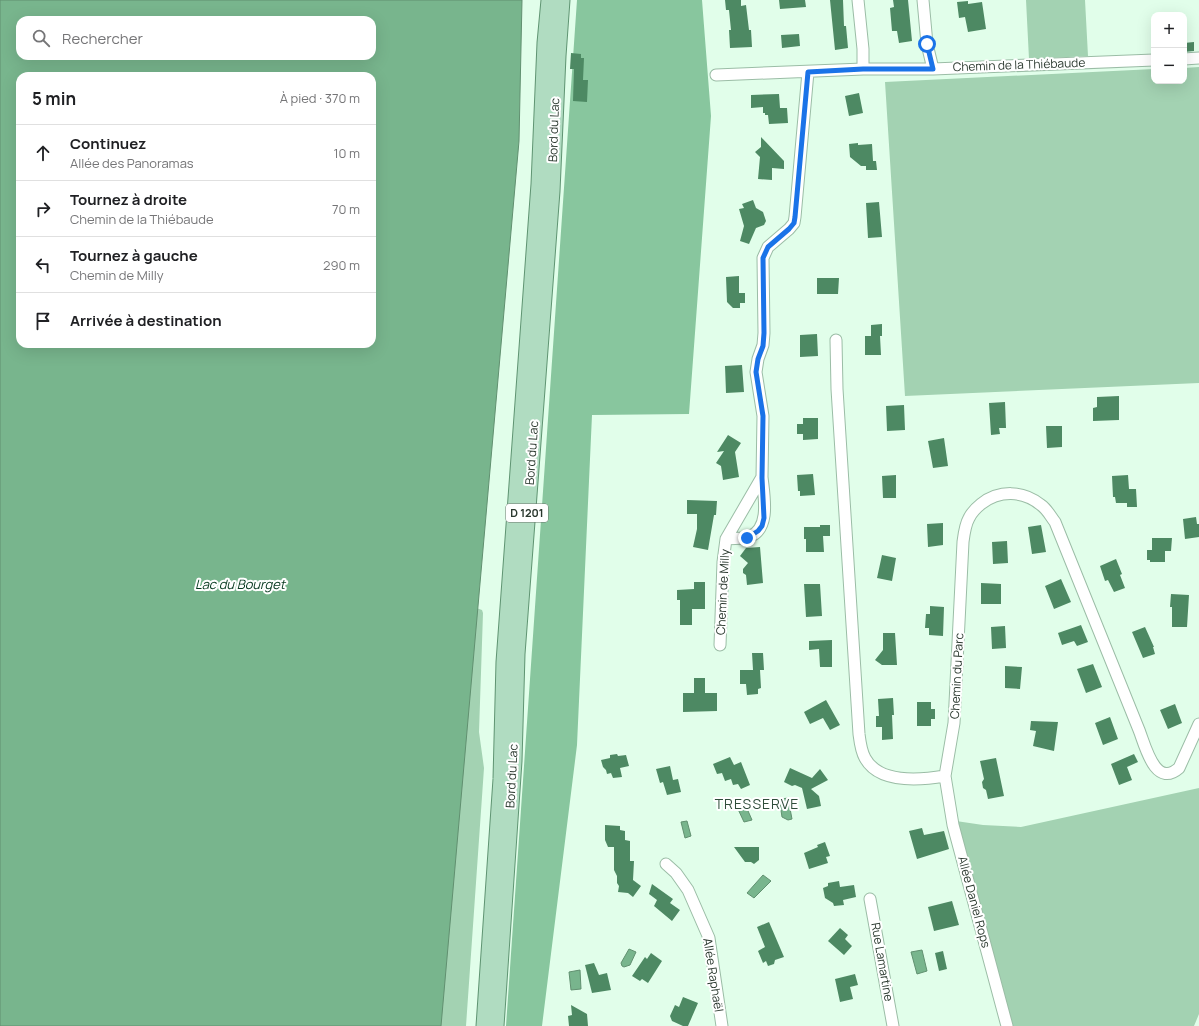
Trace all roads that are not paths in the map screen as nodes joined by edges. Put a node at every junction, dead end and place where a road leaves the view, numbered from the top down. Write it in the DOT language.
graph roads {
  1 [pos="549,0"];
  2 [pos="562,0"];
  3 [pos="858,0"];
  4 [pos="923,0"];
  5 [pos="1199,58"];
  6 [pos="1187,59"];
  7 [pos="1151,60"];
  8 [pos="863,69"];
  9 [pos="933,69"];
  10 [pos="808,72"];
  11 [pos="716,75"];
  12 [pos="836,340"];
  13 [pos="762,478"];
  14 [pos="726,539"];
  15 [pos="720,645"];
  16 [pos="1199,724"];
  17 [pos="945,776"];
  18 [pos="666,864"];
  19 [pos="870,899"];
  20 [pos="484,1026"];
  21 [pos="496,1026"];
  22 [pos="722,1026"];
  23 [pos="893,1026"];
  24 [pos="1007,1026"];
  1 -- 20 [label="main road, Bord du Lac / D 1201"];
  2 -- 21 [label="main road, Bord du Lac / D 1201"];
  3 -- 8 [label="street"];
  4 -- 9 [label="street"];
  5 -- 6 [label="street"];
  7 -- 9 [label="street, Chemin de la Thiébaude"];
  8 -- 9 [label="street, Chemin de la Thiébaude"];
  8 -- 10 [label="street, Chemin de la Thiébaude"];
  10 -- 11 [label="street, Chemin de la Thiébaude"];
  10 -- 13 [label="street, Chemin de Milly"];
  12 -- 17 [label="street"];
  13 -- 14 [label="street, Chemin de Milly"];
  13 -- 14 [label="street, Chemin de Milly"];
  14 -- 15 [label="street, Chemin de Milly"];
  16 -- 17 [label="street, Chemin du Parc"];
  17 -- 24 [label="street, Allée Daniel Rops"];
  18 -- 22 [label="street, Allée Raphaël"];
  19 -- 23 [label="street, Rue Lamartine"];
}
